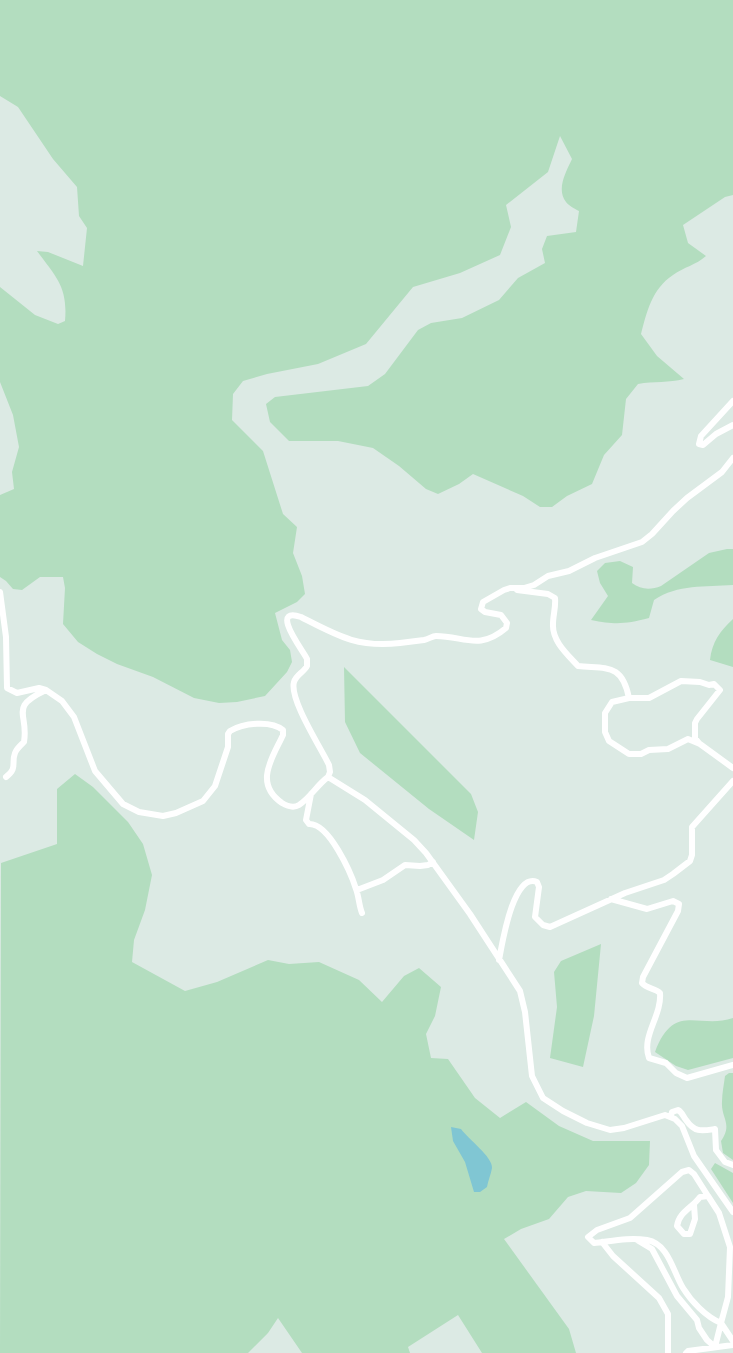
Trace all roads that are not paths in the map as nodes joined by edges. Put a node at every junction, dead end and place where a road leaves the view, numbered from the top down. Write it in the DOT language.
graph roads {
  1 [pos="733,401"];
  2 [pos="733,425"];
  3 [pos="733,458"];
  4 [pos="510,588"];
  5 [pos="0,592"];
  6 [pos="0,636"];
  7 [pos="6,643"];
  8 [pos="46,690"];
  9 [pos="629,698"];
  10 [pos="700,744"];
  11 [pos="733,768"];
  12 [pos="6,777"];
  13 [pos="328,777"];
  14 [pos="733,781"];
  15 [pos="312,792"];
  16 [pos="433,862"];
  17 [pos="357,890"];
  18 [pos="611,899"];
  19 [pos="362,913"];
  20 [pos="499,960"];
  21 [pos="733,1065"];
  22 [pos="671,1116"];
  23 [pos="733,1165"];
  24 [pos="708,1196"];
  25 [pos="694,1205"];
  26 [pos="733,1212"];
  27 [pos="637,1240"];
  28 [pos="602,1242"];
  29 [pos="721,1323"];
  30 [pos="733,1341"];
  31 [pos="733,1345"];
  32 [pos="715,1347"];
  33 [pos="668,1353"];
  34 [pos="686,1353"];
  1 -- 2 [label="street"];
  3 -- 4 [label="street"];
  4 -- 9 [label="street"];
  4 -- 13 [label="street"];
  5 -- 7 [label="street"];
  6 -- 7 [label="street"];
  7 -- 8 [label="street"];
  8 -- 12 [label="street"];
  8 -- 15 [label="street"];
  9 -- 10 [label="street"];
  9 -- 10 [label="street"];
  10 -- 11 [label="street"];
  13 -- 15 [label="street"];
  13 -- 16 [label="street"];
  14 -- 18 [label="street"];
  15 -- 17 [label="street"];
  16 -- 17 [label="street"];
  16 -- 20 [label="street"];
  17 -- 19 [label="street"];
  18 -- 20 [label="street"];
  18 -- 21 [label="street"];
  20 -- 22 [label="street"];
  22 -- 23 [label="street"];
  22 -- 26 [label="street"];
  24 -- 25 [label="street"];
  24 -- 28 [label="street"];
  24 -- 29 [label="street"];
  27 -- 28 [label="street"];
  27 -- 29 [label="street"];
  27 -- 32 [label="street"];
  28 -- 33 [label="street"];
  29 -- 30 [label="street"];
  29 -- 32 [label="street"];
  31 -- 32 [label="street"];
  32 -- 34 [label="street"];
}
